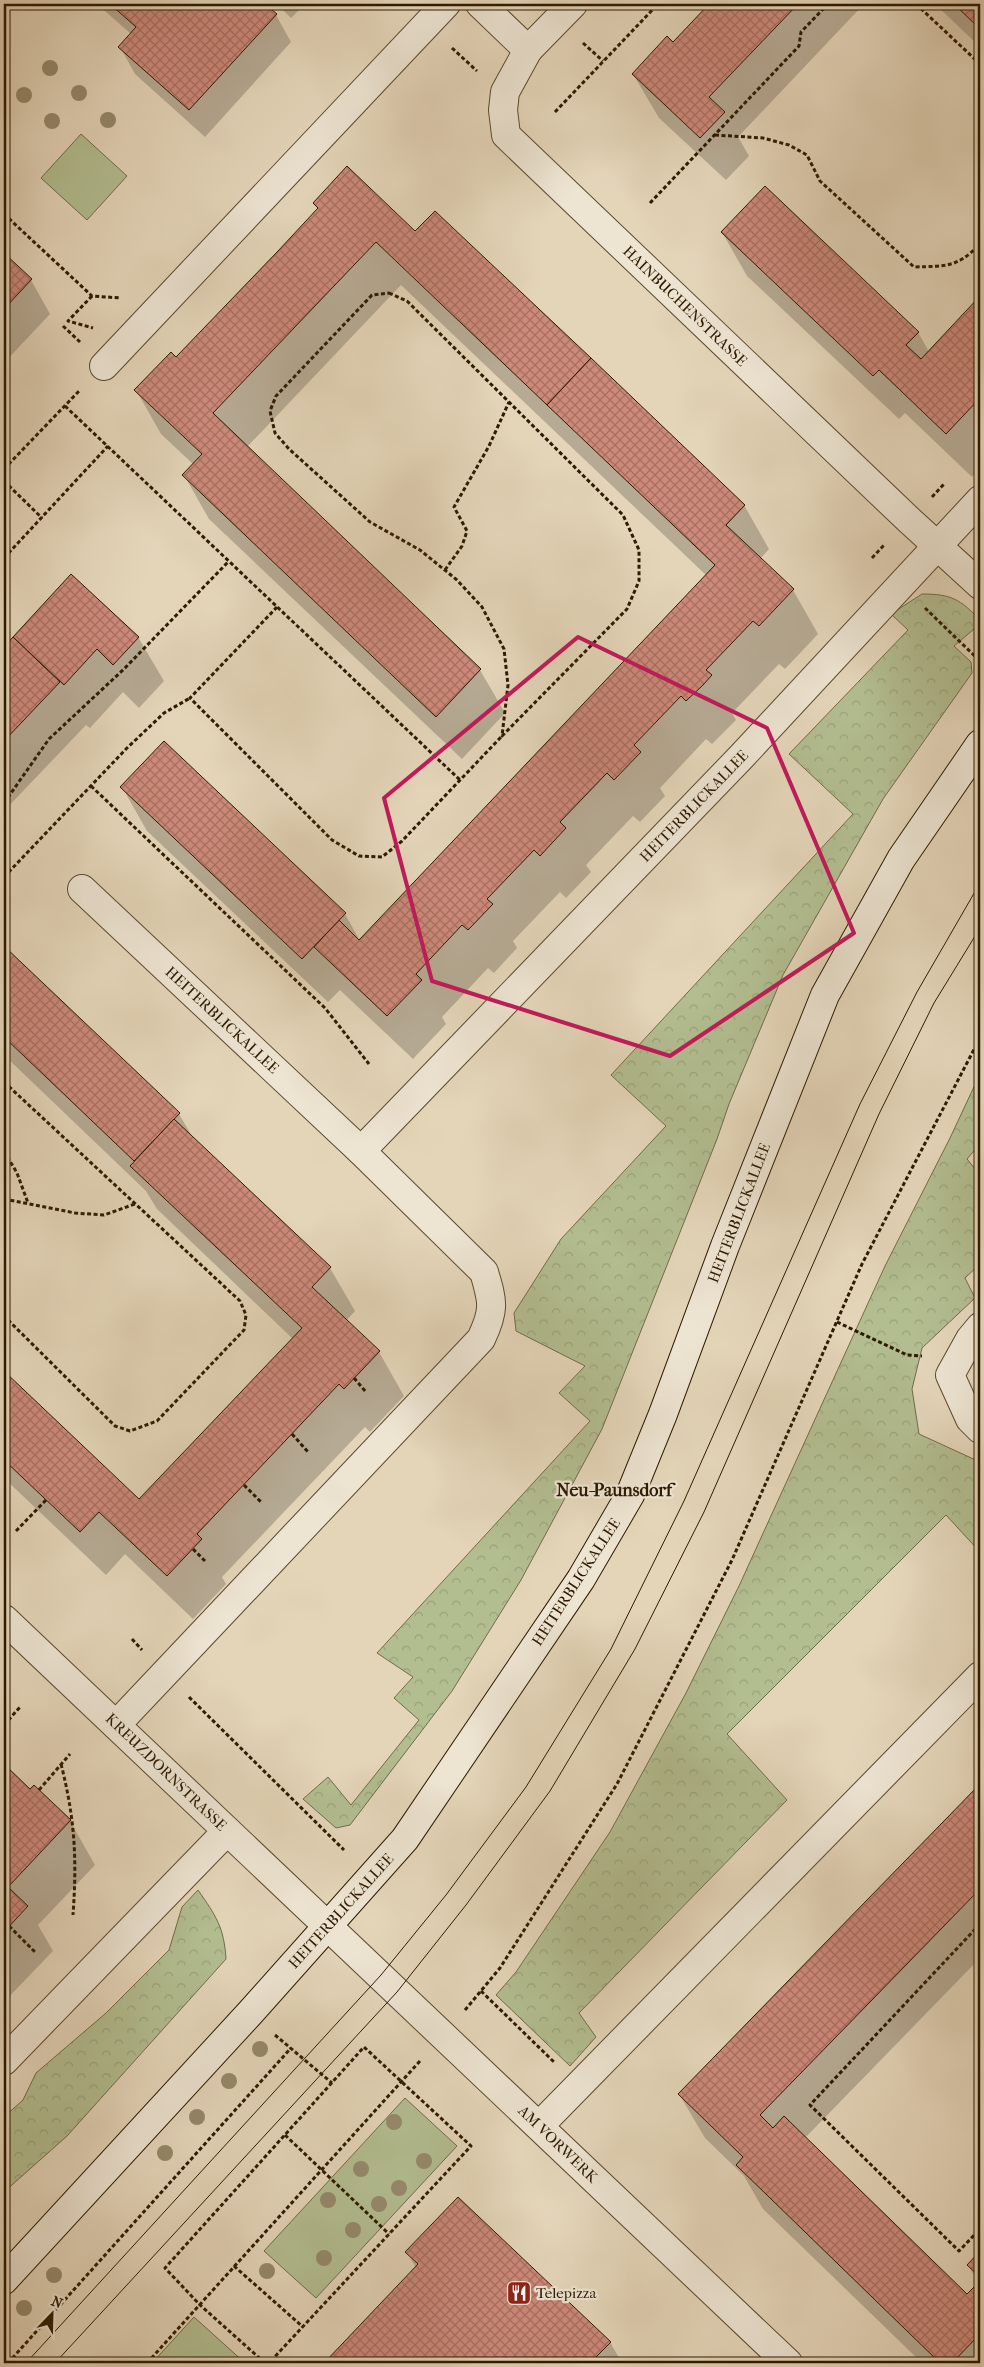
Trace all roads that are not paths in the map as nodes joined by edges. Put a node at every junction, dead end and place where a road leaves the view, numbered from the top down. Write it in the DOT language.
graph roads {
  1 [pos="446,4"];
  2 [pos="480,4"];
  3 [pos="573,4"];
  4 [pos="528,50"];
  5 [pos="104,366"];
  6 [pos="980,500"];
  7 [pos="936,546"];
  8 [pos="980,585"];
  9 [pos="980,744"];
  10 [pos="82,889"];
  11 [pos="361,1150"];
  12 [pos="969,1342"];
  13 [pos="980,1429"];
  14 [pos="4,1619"];
  15 [pos="980,1676"];
  16 [pos="116,1725"];
  17 [pos="227,1831"];
  18 [pos="328,1925"];
  19 [pos="4,2061"];
  20 [pos="539,2126"];
  21 [pos="4,2280"];
  22 [pos="788,2363"];
  1 -- 5 [label="street"];
  2 -- 4 [label="street"];
  3 -- 4 [label="street, HAINBUCHENSTRASSE"];
  4 -- 7 [label="street, HAINBUCHENSTRASSE"];
  6 -- 7 [label="street, HEITERBLICKALLEE"];
  7 -- 8 [label="street, HAINBUCHENSTRASSE"];
  7 -- 11 [label="street, HEITERBLICKALLEE"];
  9 -- 18 [label="street, HEITERBLICKALLEE"];
  10 -- 11 [label="street, HEITERBLICKALLEE"];
  11 -- 16 [label="street, HEITERBLICKALLEE"];
  12 -- 13 [label="street"];
  14 -- 16 [label="street, KREUZDORNSTRASSE"];
  15 -- 20 [label="street"];
  16 -- 17 [label="street, KREUZDORNSTRASSE"];
  17 -- 18 [label="street, KREUZDORNSTRASSE"];
  17 -- 19 [label="street"];
  18 -- 20 [label="street, AM VORWERK"];
  18 -- 21 [label="street, HEITERBLICKALLEE"];
  20 -- 22 [label="street, AM VORWERK"];
}
